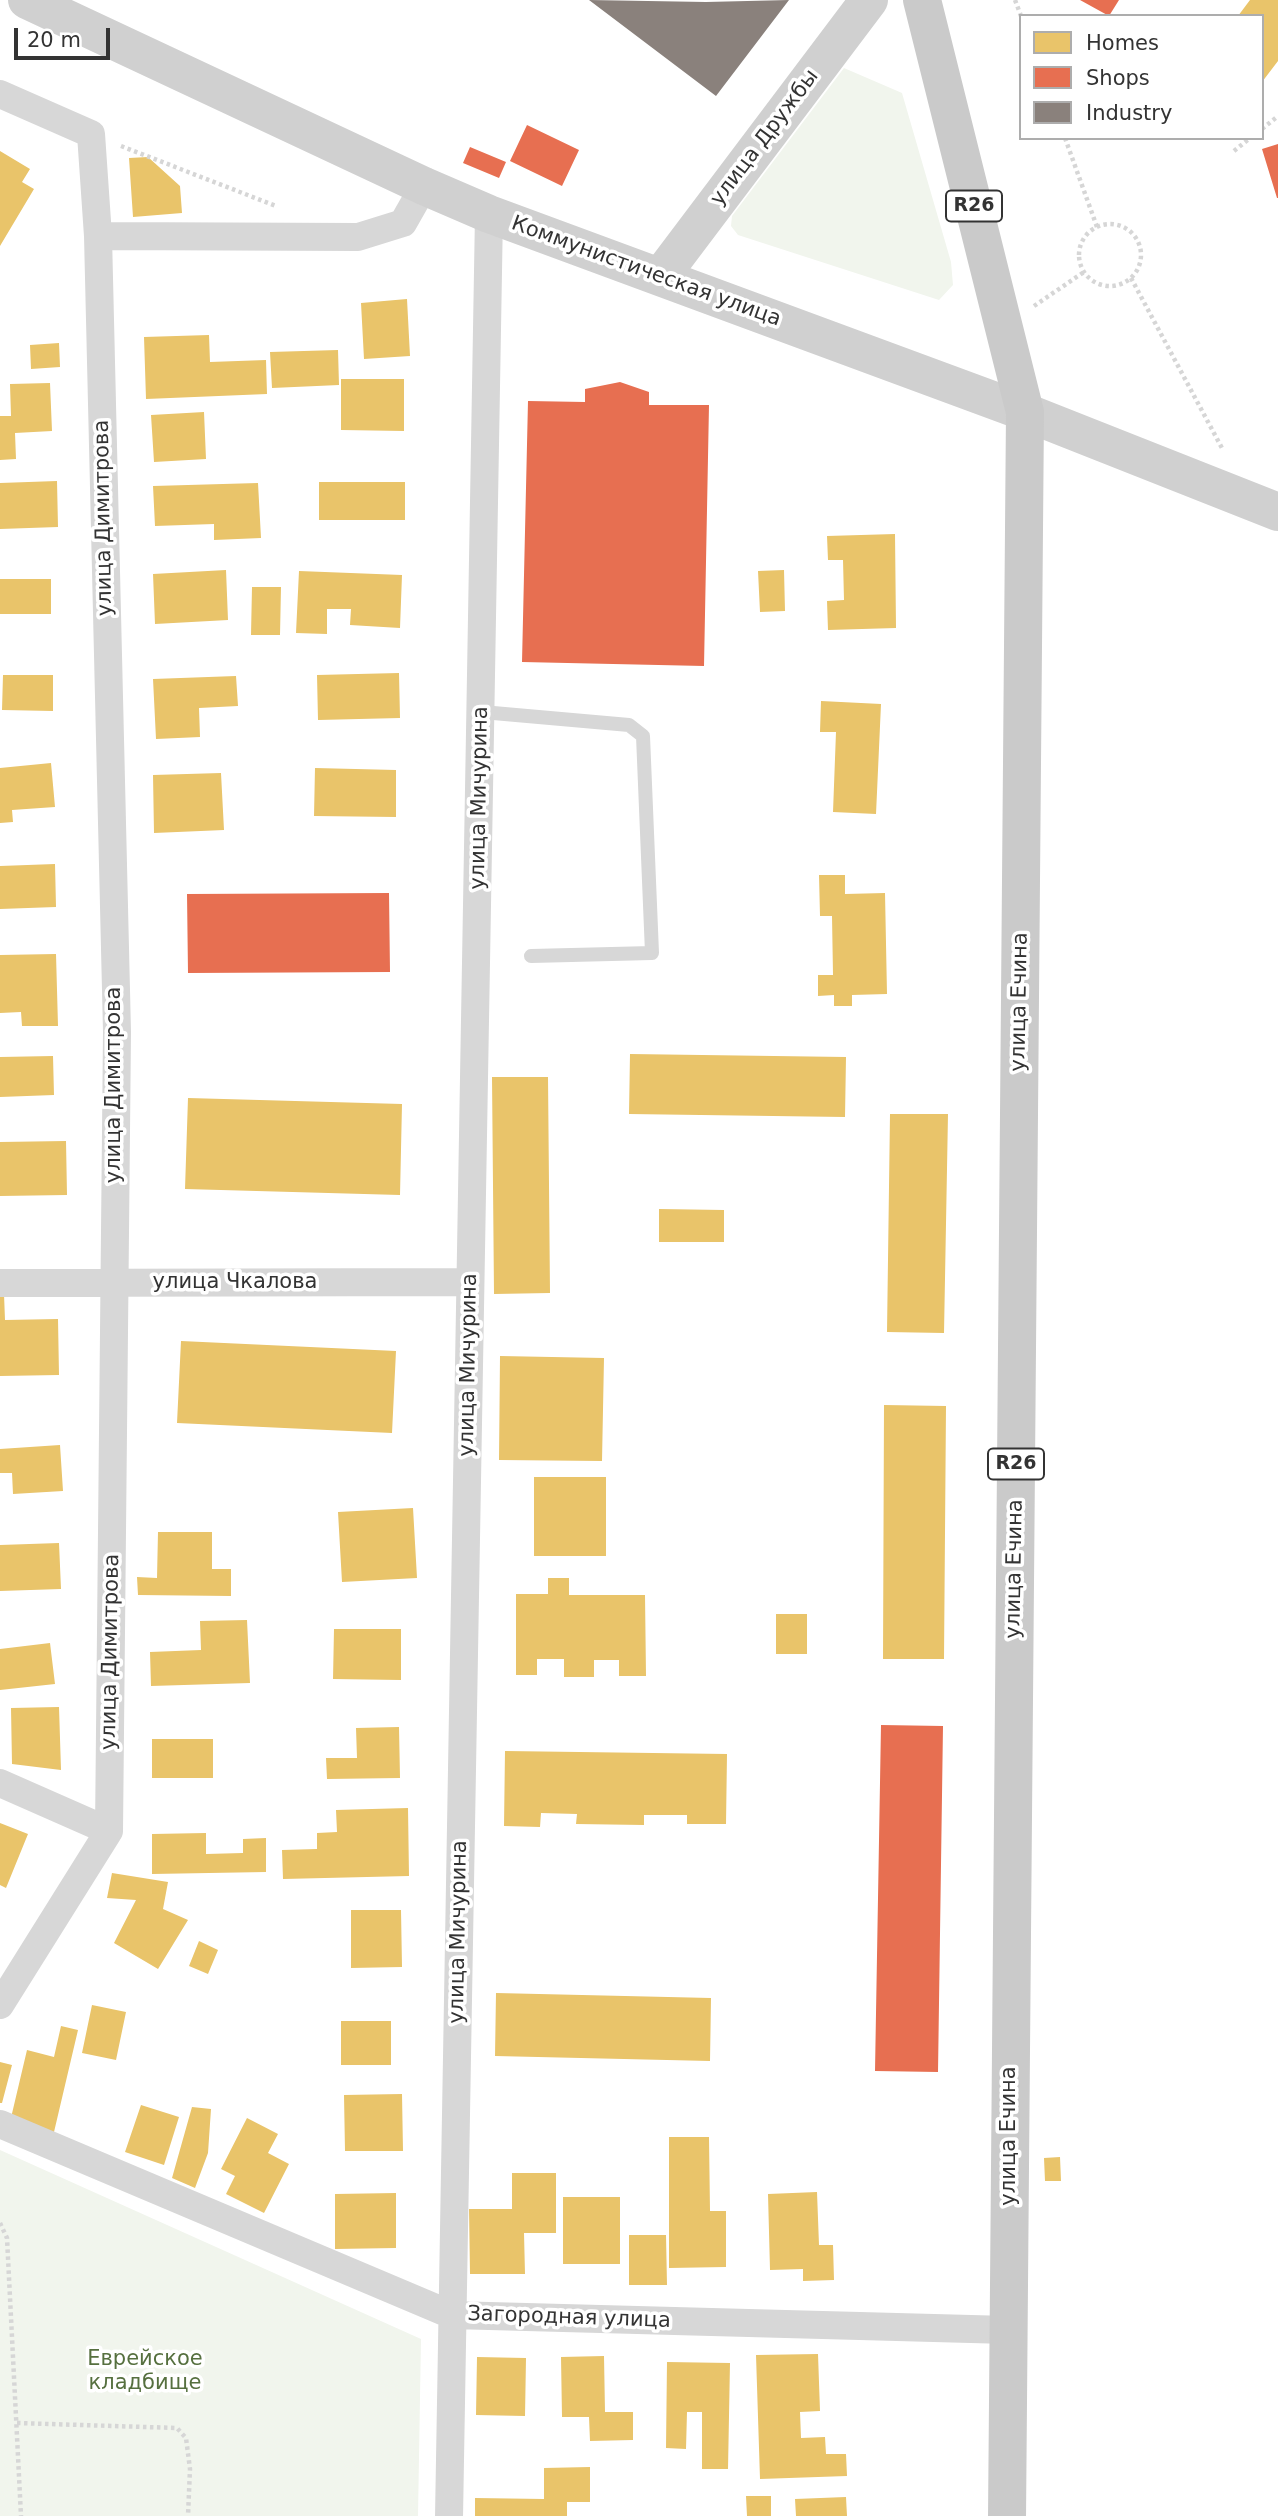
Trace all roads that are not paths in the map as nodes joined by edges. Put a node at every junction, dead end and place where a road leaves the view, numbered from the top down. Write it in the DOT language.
graph roads {
  1 [pos="27,0"];
  2 [pos="869,0"];
  3 [pos="922,0"];
  4 [pos="0,94"];
  5 [pos="424,186"];
  6 [pos="489,214"];
  7 [pos="97,236"];
  8 [pos="661,276"];
  9 [pos="1025,412"];
  10 [pos="1278,512"];
  11 [pos="482,712"];
  12 [pos="531,956"];
  13 [pos="470,1282"];
  14 [pos="0,1283"];
  15 [pos="114,1283"];
  16 [pos="0,1783"];
  17 [pos="109,1830"];
  18 [pos="0,2004"];
  19 [pos="0,2124"];
  20 [pos="452,2315"];
  21 [pos="1008,2330"];
  22 [pos="449,2516"];
  23 [pos="1007,2516"];
  1 -- 5 [label="main road, Коммунистическая улица"];
  2 -- 8 [label="main road, улица Дружбы"];
  3 -- 9 [label="main road, R26"];
  4 -- 7 [label="street, улица Димитрова"];
  5 -- 6 [label="main road, Коммунистическая улица"];
  5 -- 7 [label="street"];
  6 -- 8 [label="main road, Коммунистическая улица"];
  6 -- 11 [label="street, улица Мичурина"];
  7 -- 15 [label="street, улица Димитрова"];
  8 -- 9 [label="main road, Коммунистическая улица"];
  9 -- 10 [label="main road, Коммунистическая улица"];
  9 -- 21 [label="main road, улица Ечина / R26"];
  11 -- 12 [label="lane"];
  11 -- 13 [label="street, улица Мичурина"];
  13 -- 15 [label="street, улица Чкалова"];
  13 -- 20 [label="street, улица Мичурина"];
  14 -- 15 [label="street, улица Чкалова"];
  15 -- 17 [label="street, улица Димитрова"];
  16 -- 17 [label="street"];
  17 -- 18 [label="street"];
  19 -- 20 [label="street, Загородная улица"];
  20 -- 21 [label="street, Загородная улица"];
  20 -- 22 [label="street, улица Мичурина"];
  21 -- 23 [label="main road, улица Ечина / R26"];
}
